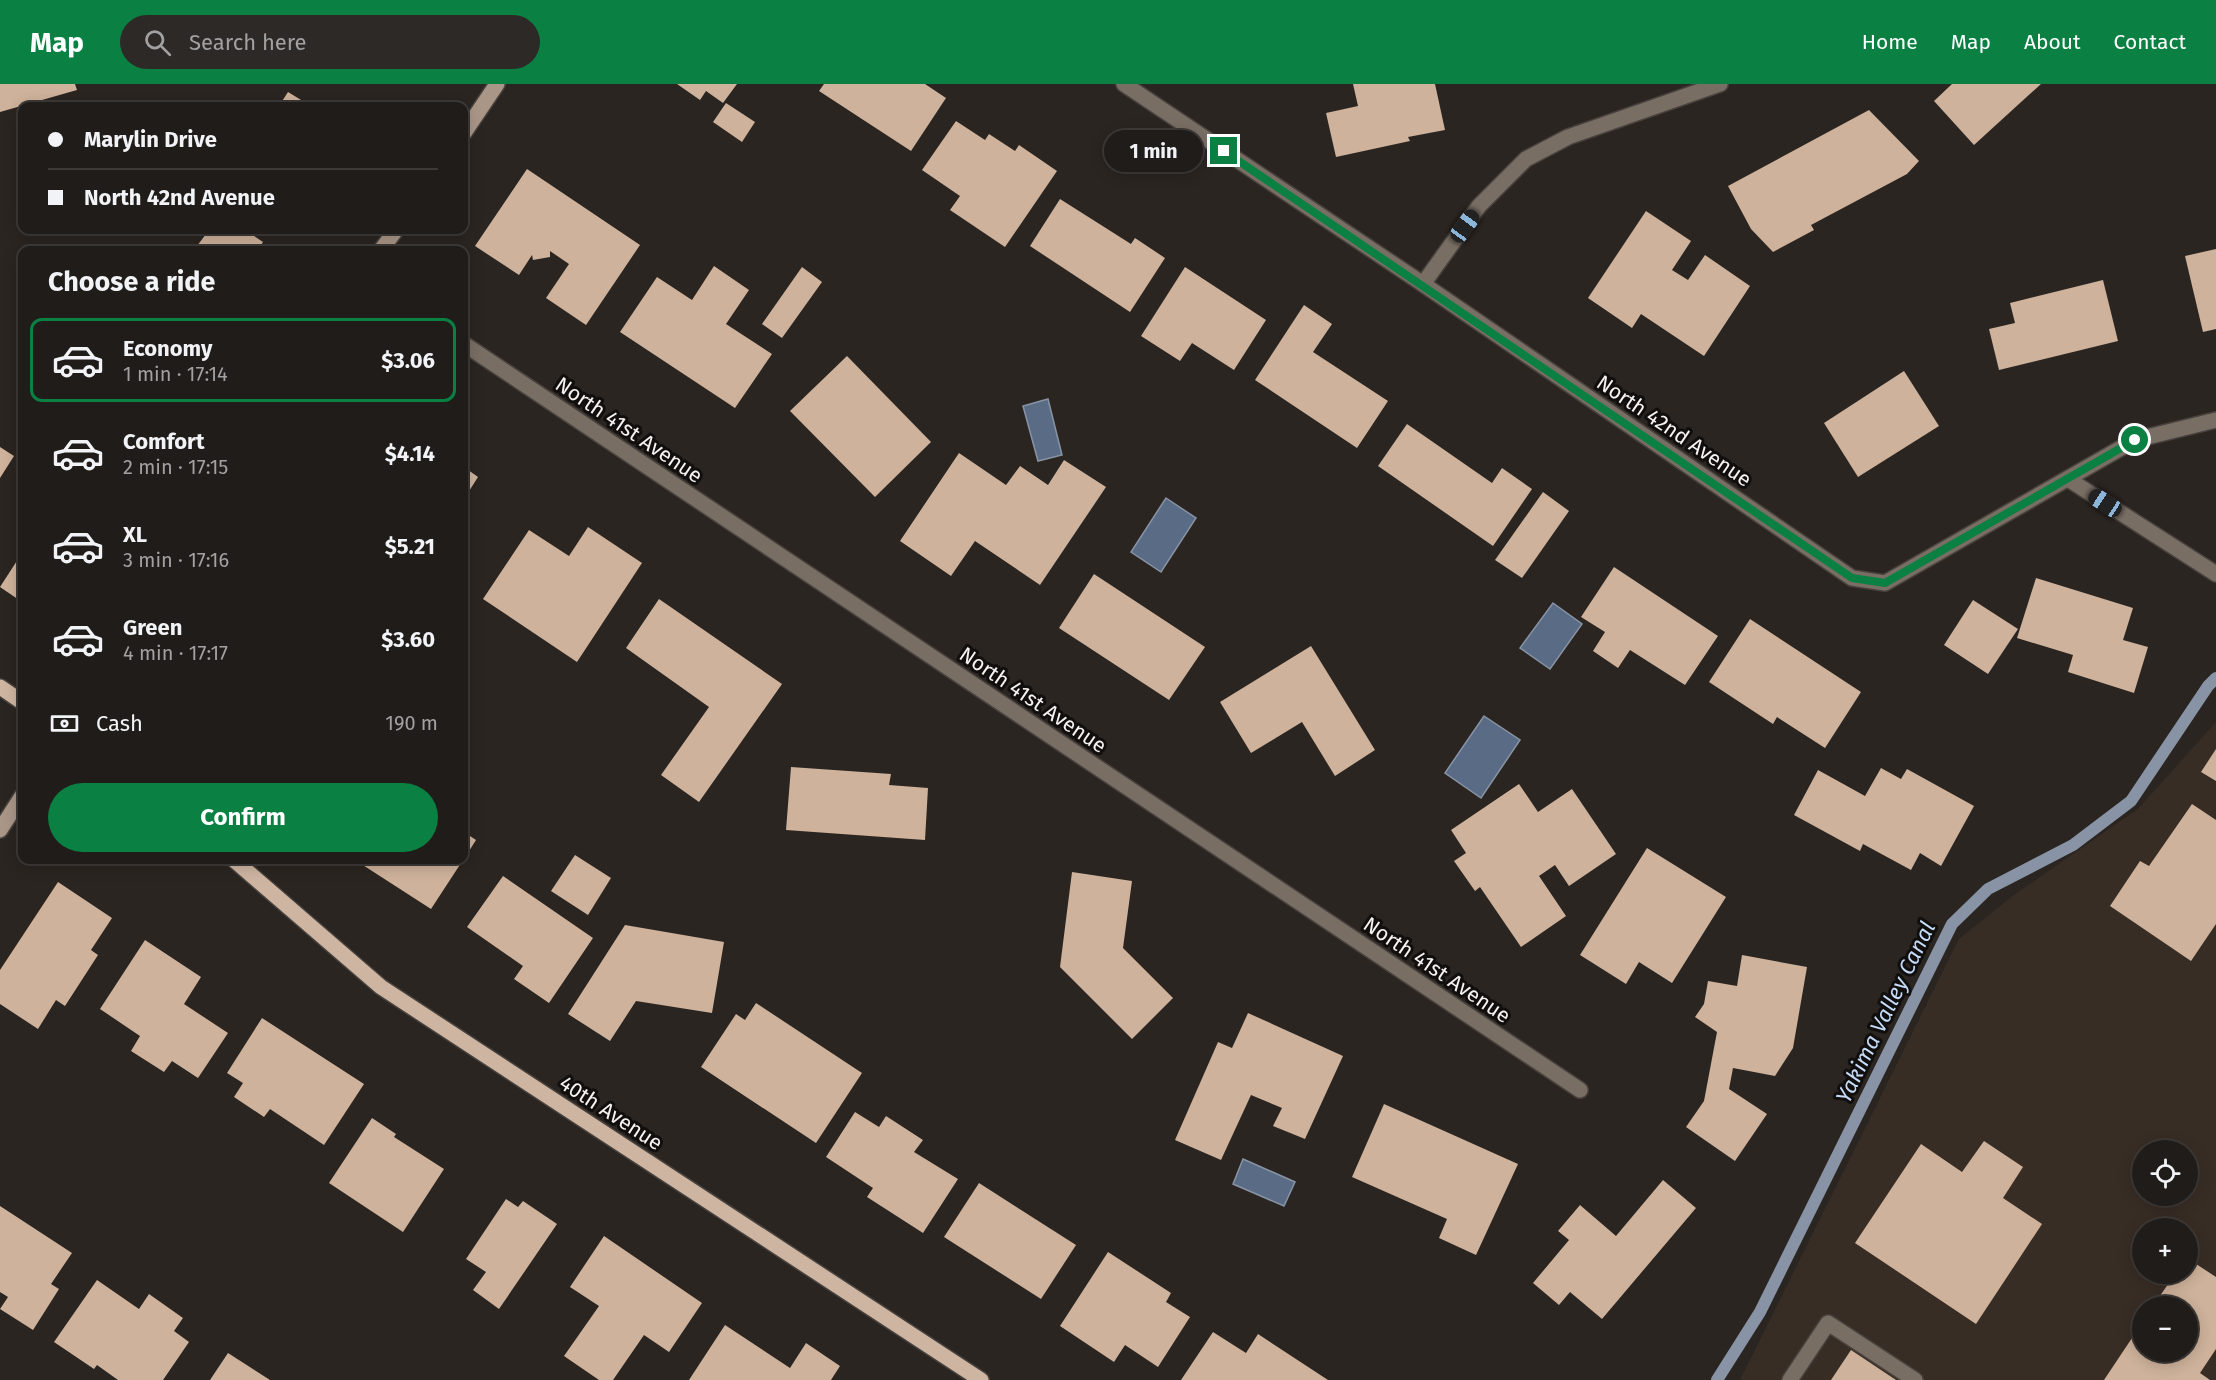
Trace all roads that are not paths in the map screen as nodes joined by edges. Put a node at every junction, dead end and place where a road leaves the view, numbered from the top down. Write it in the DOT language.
graph roads {
  1 [pos="497,84"];
  2 [pos="1124,84"];
  3 [pos="1720,84"];
  4 [pos="468,127"];
  5 [pos="1423,284"];
  6 [pos="468,348"];
  7 [pos="2216,420"];
  8 [pos="2068,479"];
  9 [pos="2216,574"];
  10 [pos="0,687"];
  11 [pos="18,699"];
  12 [pos="18,802"];
  13 [pos="0,830"];
  14 [pos="239,864"];
  15 [pos="1580,1090"];
  16 [pos="981,1380"];
  17 [pos="1790,1380"];
  18 [pos="1915,1380"];
  1 -- 4 [label="street"];
  2 -- 5 [label="street, North 42nd Avenue"];
  3 -- 5 [label="street"];
  5 -- 8 [label="street, North 42nd Avenue"];
  6 -- 15 [label="street, North 41st Avenue"];
  7 -- 8 [label="street, North 42nd Avenue"];
  8 -- 9 [label="street"];
  10 -- 11 [label="main road"];
  12 -- 13 [label="street"];
  14 -- 16 [label="main road, 40th Avenue"];
  17 -- 18 [label="street"];
}
